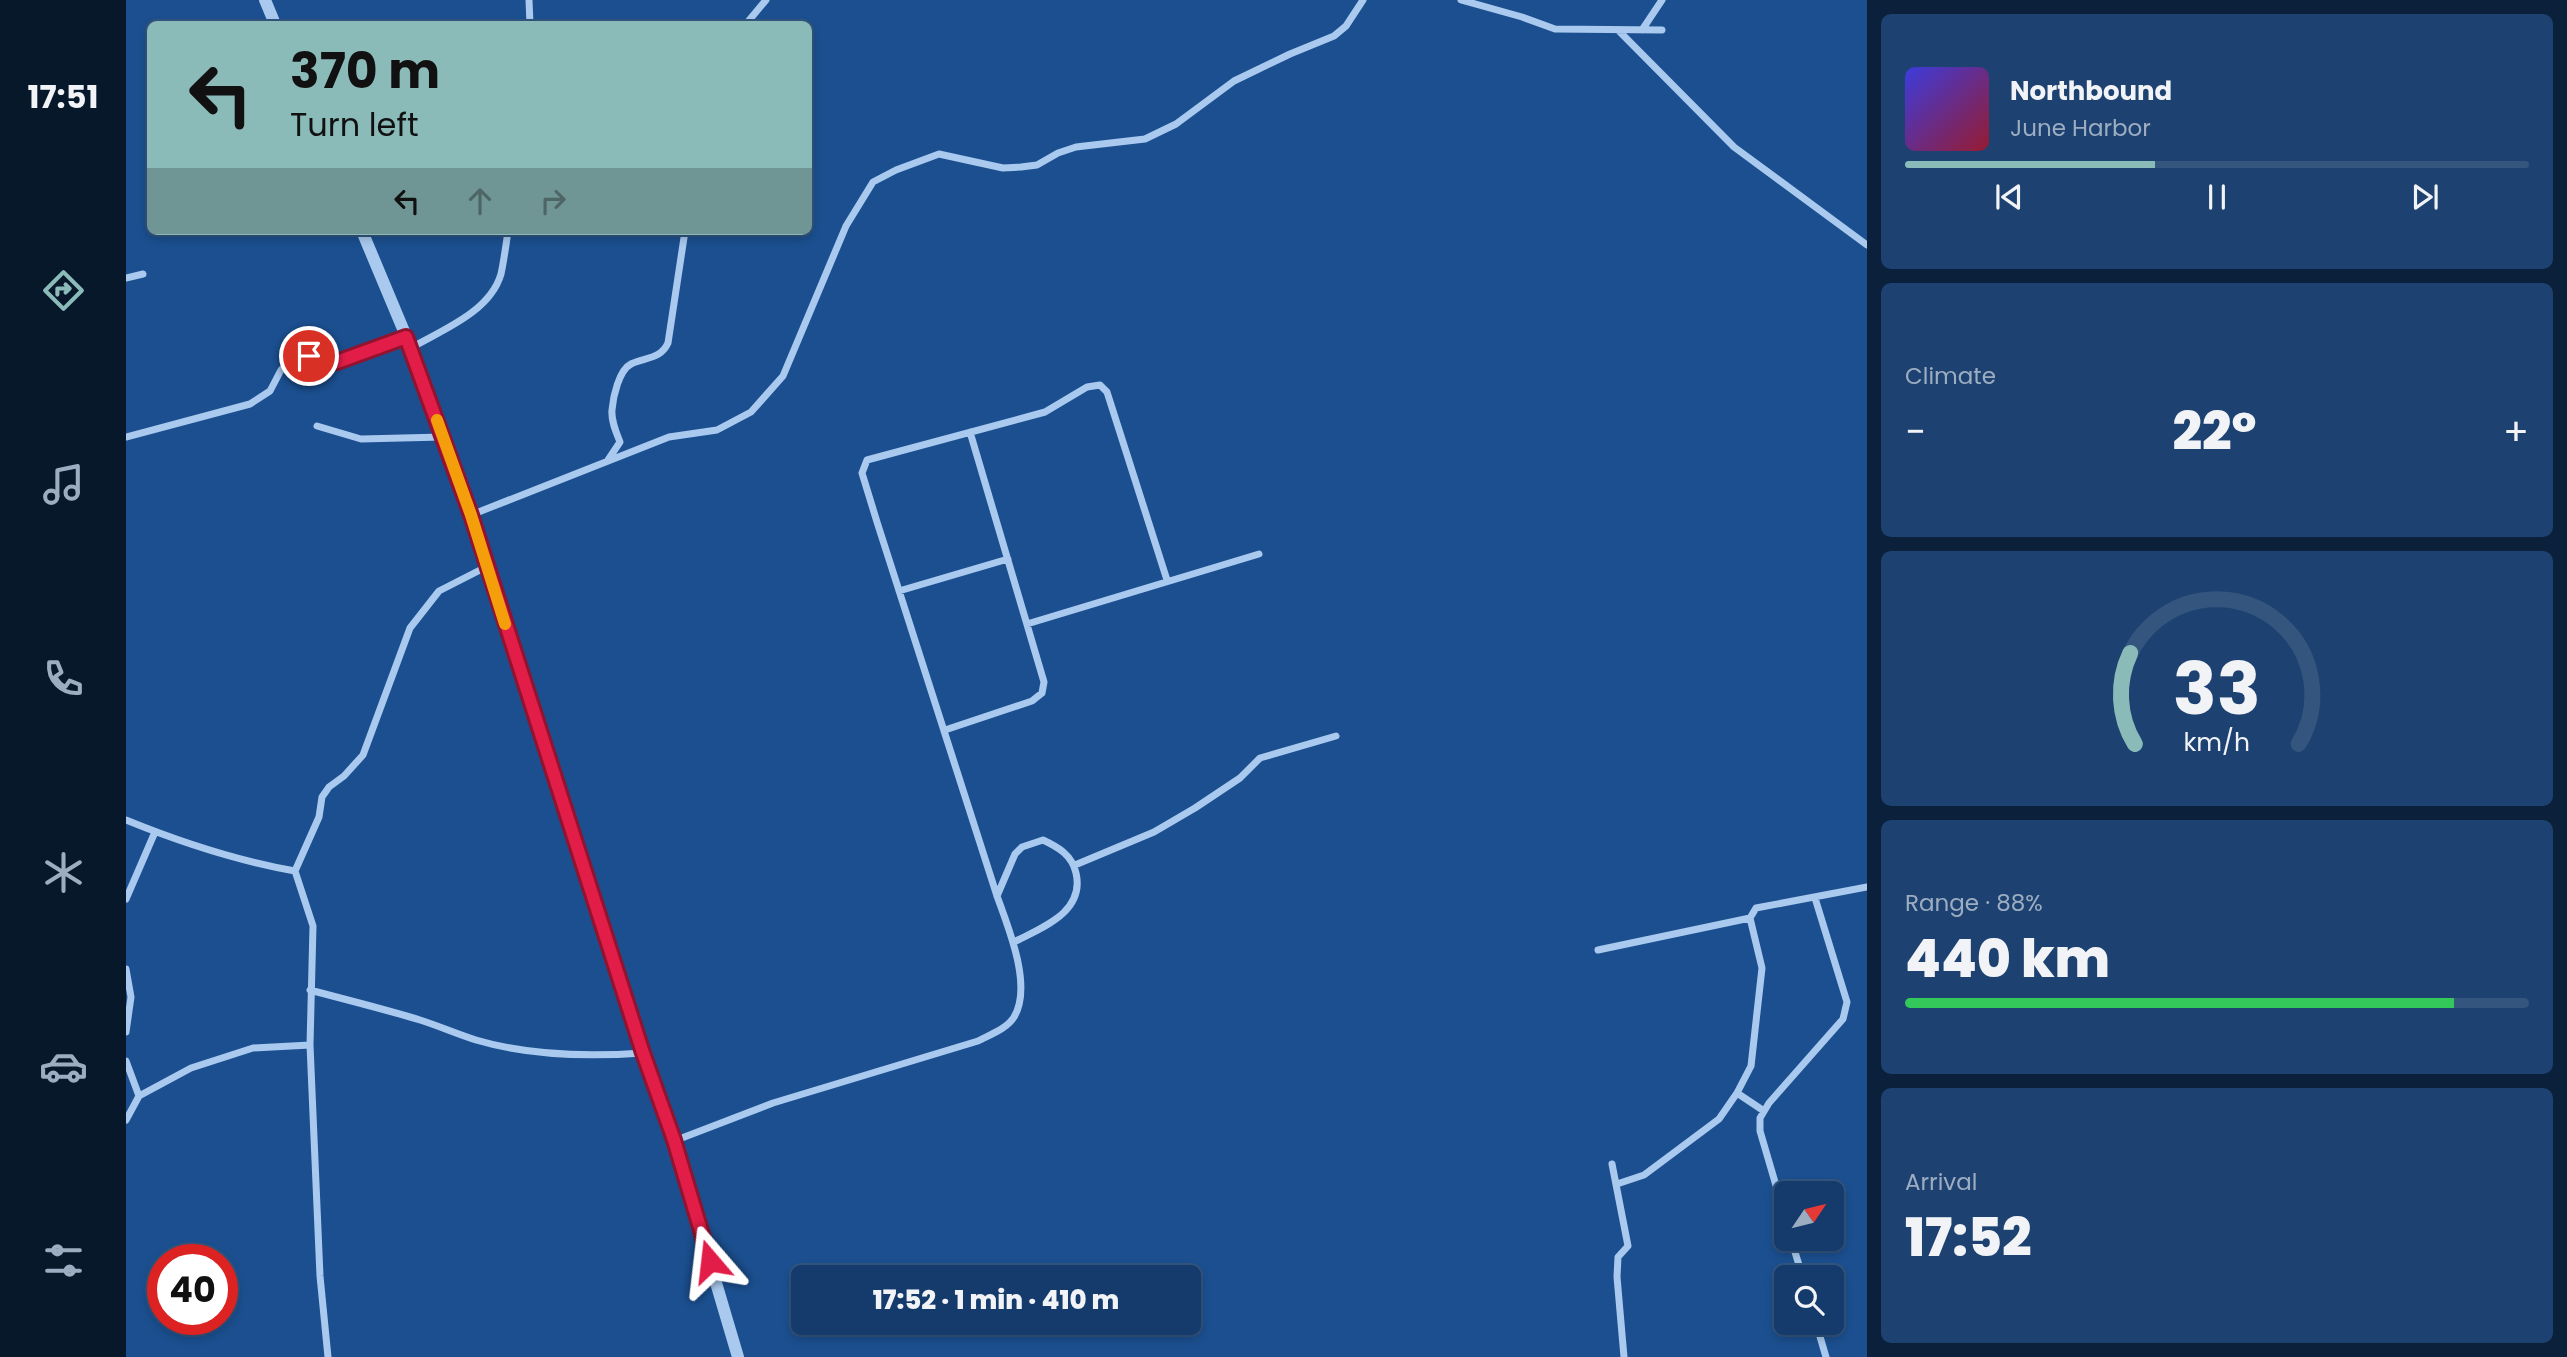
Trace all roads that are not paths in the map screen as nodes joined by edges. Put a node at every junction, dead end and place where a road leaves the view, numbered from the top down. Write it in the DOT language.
graph roads {
  1 [pos="265,0"];
  2 [pos="529,0"];
  3 [pos="766,0"];
  4 [pos="1363,0"];
  5 [pos="1461,0"];
  6 [pos="1662,0"];
  7 [pos="274,21"];
  8 [pos="530,21"];
  9 [pos="748,21"];
  10 [pos="1618,30"];
  11 [pos="1642,30"];
  12 [pos="1662,30"];
  13 [pos="364,235"];
  14 [pos="507,235"];
  15 [pos="684,235"];
  16 [pos="1867,245"];
  17 [pos="143,274"];
  18 [pos="126,278"];
  19 [pos="408,343"];
  20 [pos="317,426"];
  21 [pos="970,432"];
  22 [pos="126,437"];
  23 [pos="443,437"];
  24 [pos="605,463"];
  25 [pos="471,515"];
  26 [pos="1259,554"];
  27 [pos="1008,559"];
  28 [pos="486,567"];
  29 [pos="1167,580"];
  30 [pos="899,591"];
  31 [pos="1027,625"];
  32 [pos="945,730"];
  33 [pos="1336,736"];
  34 [pos="126,820"];
  35 [pos="155,832"];
  36 [pos="1075,865"];
  37 [pos="295,871"];
  38 [pos="1867,887"];
  39 [pos="997,896"];
  40 [pos="126,898"];
  41 [pos="1815,898"];
  42 [pos="1749,918"];
  43 [pos="1014,942"];
  44 [pos="1598,950"];
  45 [pos="126,969"];
  46 [pos="310,990"];
  47 [pos="126,1032"];
  48 [pos="310,1045"];
  49 [pos="643,1053"];
  50 [pos="126,1061"];
  51 [pos="1737,1093"];
  52 [pos="139,1096"];
  53 [pos="1764,1111"];
  54 [pos="126,1120"];
  55 [pos="674,1140"];
  56 [pos="1612,1164"];
  57 [pos="1775,1181"];
  58 [pos="1617,1184"];
  59 [pos="1820,1335"];
  60 [pos="328,1357"];
  61 [pos="738,1357"];
  62 [pos="1624,1357"];
  63 [pos="1826,1357"];
  1 -- 7 [label="street"];
  2 -- 8 [label="street"];
  3 -- 9 [label="street"];
  4 -- 24 [label="street"];
  5 -- 10 [label="street"];
  6 -- 11 [label="street"];
  10 -- 11 [label="street"];
  10 -- 16 [label="street"];
  11 -- 12 [label="street"];
  13 -- 19 [label="street"];
  14 -- 19 [label="street"];
  15 -- 24 [label="street"];
  17 -- 18 [label="street"];
  19 -- 22 [label="street"];
  19 -- 23 [label="street"];
  20 -- 23 [label="street"];
  21 -- 27 [label="street"];
  21 -- 29 [label="street"];
  21 -- 30 [label="street"];
  23 -- 25 [label="street"];
  24 -- 25 [label="street"];
  25 -- 28 [label="street"];
  26 -- 29 [label="street"];
  27 -- 30 [label="street"];
  27 -- 31 [label="street"];
  28 -- 37 [label="street"];
  28 -- 49 [label="street"];
  29 -- 31 [label="street"];
  30 -- 32 [label="street"];
  31 -- 32 [label="street"];
  32 -- 39 [label="street"];
  33 -- 36 [label="street"];
  34 -- 35 [label="street"];
  35 -- 37 [label="street"];
  35 -- 40 [label="street"];
  36 -- 39 [label="street"];
  36 -- 43 [label="street"];
  37 -- 46 [label="street"];
  38 -- 41 [label="street"];
  39 -- 43 [label="street"];
  41 -- 42 [label="street"];
  41 -- 53 [label="street"];
  42 -- 44 [label="street"];
  42 -- 51 [label="street"];
  43 -- 55 [label="street"];
  45 -- 47 [label="street"];
  46 -- 48 [label="street"];
  46 -- 49 [label="street"];
  48 -- 52 [label="street"];
  48 -- 60 [label="street"];
  49 -- 55 [label="street"];
  50 -- 52 [label="street"];
  51 -- 53 [label="street"];
  51 -- 58 [label="street"];
  52 -- 54 [label="street"];
  53 -- 57 [label="street"];
  55 -- 61 [label="street"];
  56 -- 58 [label="street"];
  58 -- 62 [label="street"];
  59 -- 63 [label="street"];
}
